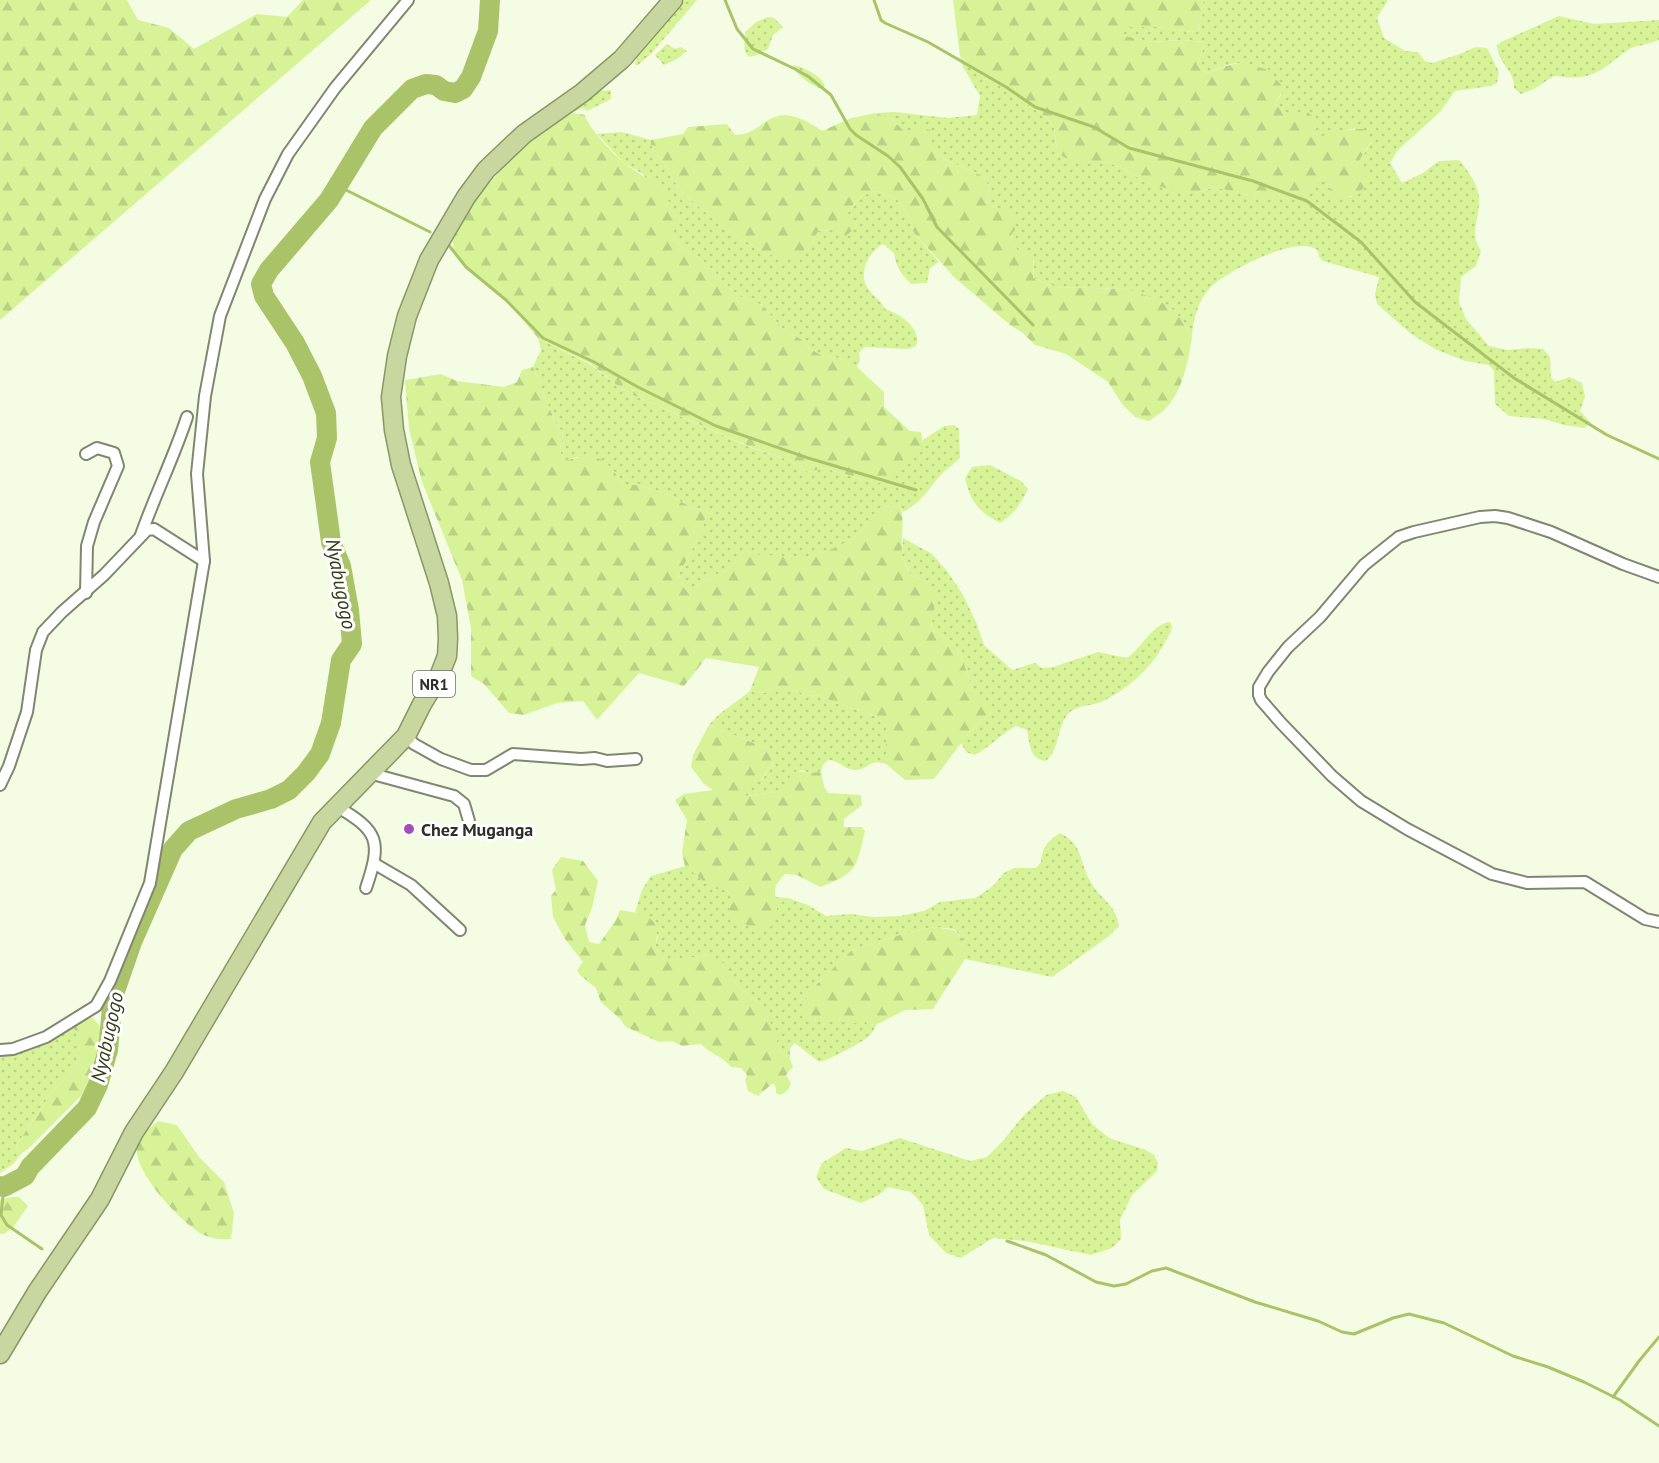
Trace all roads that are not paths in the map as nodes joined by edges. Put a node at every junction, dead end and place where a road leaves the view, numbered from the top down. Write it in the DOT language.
graph roads {
  1 [pos="408,0"];
  2 [pos="673,0"];
  3 [pos="187,417"];
  4 [pos="86,454"];
  5 [pos="141,535"];
  6 [pos="204,561"];
  7 [pos="1659,577"];
  8 [pos="86,593"];
  9 [pos="406,736"];
  10 [pos="636,759"];
  11 [pos="369,772"];
  12 [pos="0,785"];
  13 [pos="336,806"];
  14 [pos="469,821"];
  15 [pos="375,864"];
  16 [pos="366,888"];
  17 [pos="1659,922"];
  18 [pos="460,930"];
  19 [pos="0,1050"];
  20 [pos="0,1354"];
  1 -- 6 [label="street"];
  2 -- 9 [label="highway, NR1"];
  3 -- 5 [label="street"];
  4 -- 8 [label="street"];
  5 -- 6 [label="street"];
  5 -- 8 [label="street"];
  6 -- 19 [label="street"];
  7 -- 17 [label="street"];
  8 -- 12 [label="street"];
  9 -- 10 [label="street"];
  9 -- 11 [label="highway, NR1"];
  11 -- 13 [label="highway, NR1"];
  11 -- 14 [label="street"];
  13 -- 15 [label="street"];
  13 -- 20 [label="highway, NR1"];
  15 -- 16 [label="street"];
  15 -- 18 [label="street"];
}
